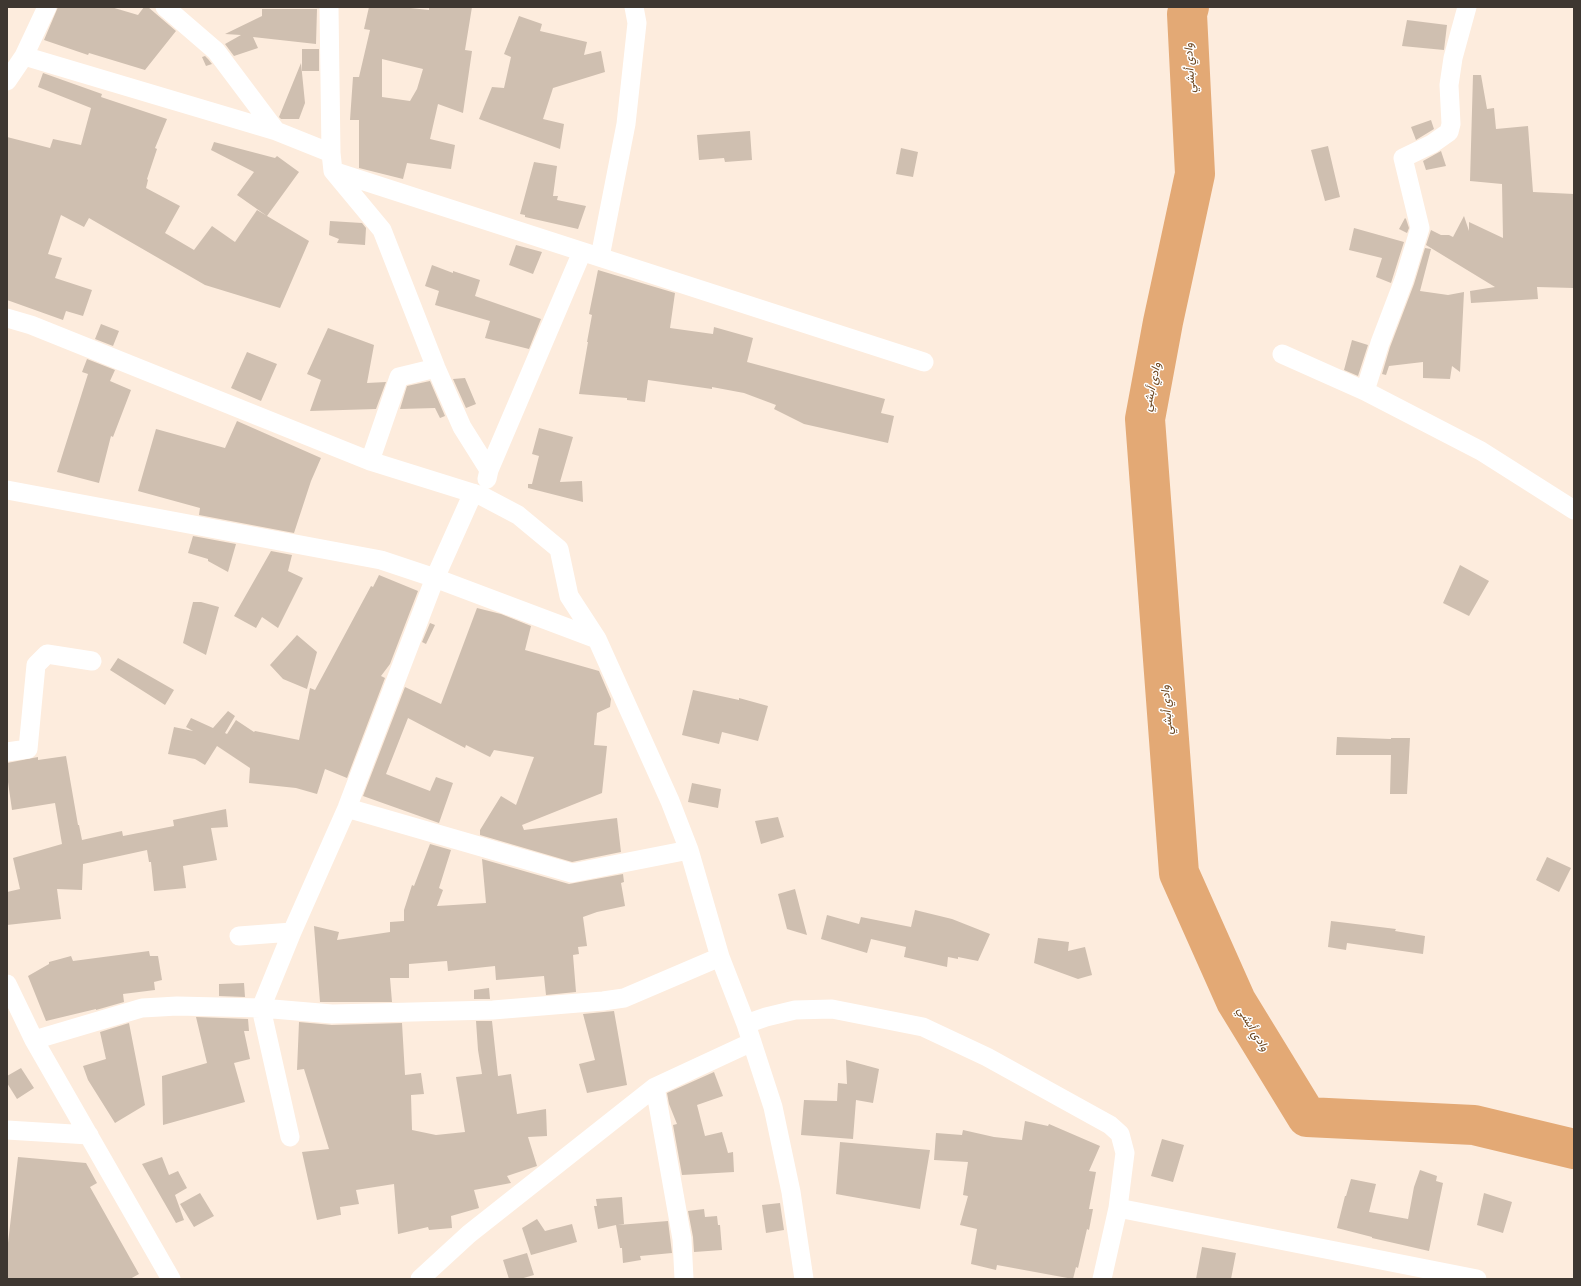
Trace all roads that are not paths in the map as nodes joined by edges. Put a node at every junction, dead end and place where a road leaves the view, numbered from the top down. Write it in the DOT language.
graph roads {
  1 [pos="47,7"];
  2 [pos="165,7"];
  3 [pos="329,7"];
  4 [pos="634,7"];
  5 [pos="1467,7"];
  6 [pos="24,56"];
  7 [pos="7,81"];
  8 [pos="276,131"];
  9 [pos="332,162"];
  10 [pos="582,252"];
  11 [pos="600,257"];
  12 [pos="7,318"];
  13 [pos="1282,354"];
  14 [pos="924,362"];
  15 [pos="436,368"];
  16 [pos="1366,391"];
  17 [pos="370,461"];
  18 [pos="489,470"];
  19 [pos="7,490"];
  20 [pos="477,494"];
  21 [pos="1574,510"];
  22 [pos="435,578"];
  23 [pos="597,639"];
  24 [pos="92,661"];
  25 [pos="7,752"];
  26 [pos="347,808"];
  27 [pos="689,850"];
  28 [pos="292,932"];
  29 [pos="239,936"];
  30 [pos="720,957"];
  31 [pos="7,984"];
  32 [pos="261,1008"];
  33 [pos="746,1024"];
  34 [pos="34,1040"];
  35 [pos="752,1042"];
  36 [pos="655,1087"];
  37 [pos="7,1130"];
  38 [pos="89,1135"];
  39 [pos="290,1137"];
  40 [pos="1118,1208"];
  41 [pos="172,1279"];
  42 [pos="420,1279"];
  43 [pos="684,1279"];
  44 [pos="804,1279"];
  45 [pos="1102,1279"];
  46 [pos="1478,1279"];
  1 -- 6 [label="street"];
  2 -- 8 [label="street"];
  3 -- 9 [label="street"];
  4 -- 11 [label="street"];
  5 -- 16 [label="street"];
  6 -- 7 [label="street"];
  6 -- 8 [label="street"];
  8 -- 9 [label="street"];
  9 -- 10 [label="street"];
  9 -- 15 [label="street"];
  10 -- 11 [label="street"];
  10 -- 18 [label="street"];
  11 -- 14 [label="street"];
  12 -- 17 [label="street"];
  13 -- 16 [label="street"];
  15 -- 17 [label="street"];
  15 -- 18 [label="street"];
  16 -- 21 [label="street"];
  17 -- 20 [label="street"];
  18 -- 20 [label="street"];
  19 -- 22 [label="street"];
  20 -- 22 [label="street"];
  20 -- 23 [label="street"];
  22 -- 23 [label="street"];
  22 -- 26 [label="street"];
  23 -- 27 [label="street"];
  24 -- 25 [label="street"];
  26 -- 27 [label="street"];
  26 -- 28 [label="street"];
  27 -- 30 [label="street"];
  28 -- 29 [label="street"];
  28 -- 32 [label="street"];
  30 -- 32 [label="street"];
  30 -- 33 [label="street"];
  31 -- 34 [label="street"];
  32 -- 34 [label="street"];
  32 -- 39 [label="street"];
  33 -- 35 [label="street"];
  33 -- 40 [label="street"];
  34 -- 38 [label="street"];
  35 -- 36 [label="street"];
  35 -- 44 [label="street"];
  36 -- 42 [label="street"];
  36 -- 43 [label="street"];
  37 -- 38 [label="street"];
  38 -- 41 [label="street"];
  40 -- 45 [label="street"];
  40 -- 46 [label="street"];
}
